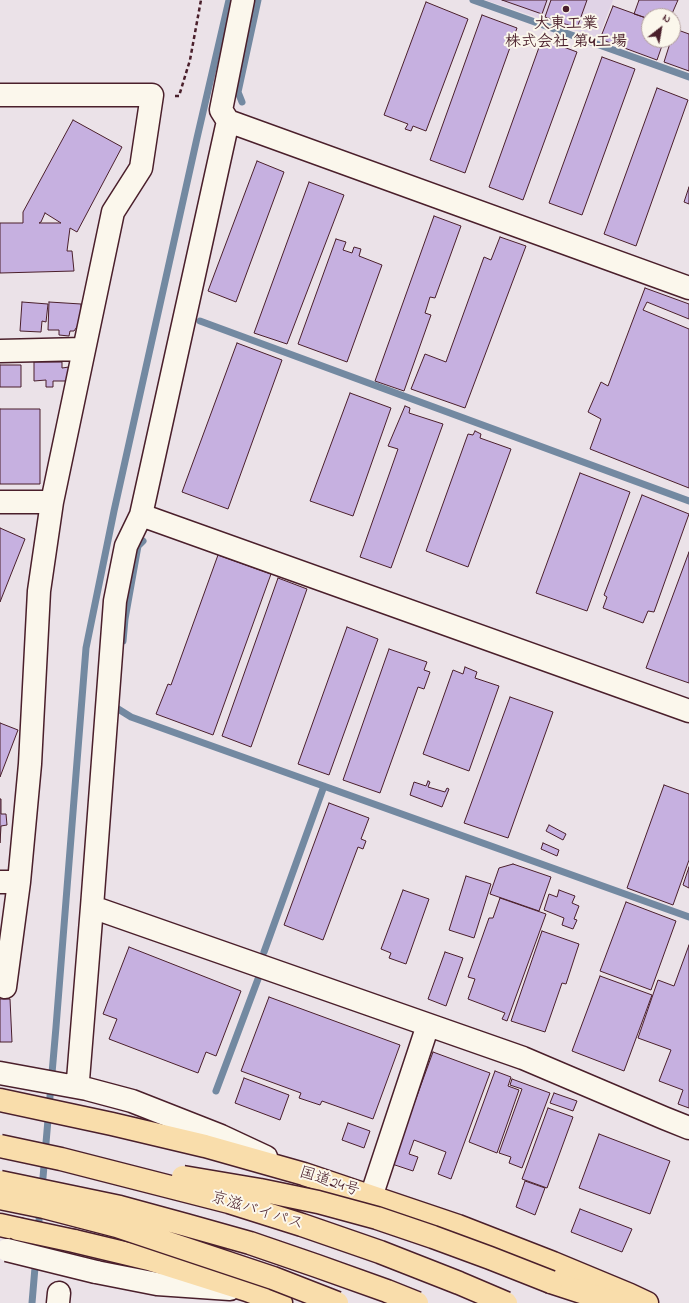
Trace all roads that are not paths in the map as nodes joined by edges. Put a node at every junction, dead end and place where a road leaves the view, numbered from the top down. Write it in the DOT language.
graph roads {
  1 [pos="243,0"];
  2 [pos="0,95"];
  3 [pos="228,121"];
  4 [pos="689,288"];
  5 [pos="83,349"];
  6 [pos="0,351"];
  7 [pos="0,502"];
  8 [pos="52,502"];
  9 [pos="141,515"];
  10 [pos="689,711"];
  11 [pos="9,882"];
  12 [pos="92,907"];
  13 [pos="5,987"];
  14 [pos="428,1025"];
  15 [pos="0,1073"];
  16 [pos="72,1082"];
  17 [pos="0,1100"];
  18 [pos="689,1128"];
  19 [pos="0,1146"];
  20 [pos="61,1159"];
  21 [pos="304,1174"];
  22 [pos="0,1182"];
  23 [pos="0,1198"];
  24 [pos="372,1198"];
  25 [pos="9,1227"];
  26 [pos="4,1250"];
  27 [pos="247,1290"];
  28 [pos="281,1303"];
  29 [pos="337,1303"];
  30 [pos="417,1303"];
  31 [pos="506,1303"];
  32 [pos="615,1303"];
  33 [pos="647,1303"];
  1 -- 3 [label="street"];
  2 -- 5 [label="street"];
  3 -- 4 [label="street"];
  3 -- 9 [label="street"];
  5 -- 6 [label="street"];
  5 -- 8 [label="street"];
  7 -- 8 [label="street"];
  8 -- 11 [label="street"];
  9 -- 10 [label="street"];
  9 -- 12 [label="street"];
  11 -- 13 [label="street"];
  12 -- 14 [label="street"];
  12 -- 16 [label="street"];
  14 -- 18 [label="street"];
  14 -- 24 [label="street"];
  15 -- 16 [label="street"];
  16 -- 21 [label="street"];
  17 -- 21 [label="highway, 国道24号"];
  19 -- 20 [label="highway, 京滋バイパス, bridge"];
  20 -- 31 [label="highway, 京滋バイパス, bridge"];
  20 -- 32 [label="highway, bridge"];
  21 -- 24 [label="highway, 国道24号"];
  22 -- 30 [label="highway, 京滋バイパス, bridge"];
  23 -- 29 [label="highway, bridge"];
  24 -- 33 [label="highway, 国道24号"];
  25 -- 27 [label="highway, bridge"];
  26 -- 27 [label="street, bridge"];
  27 -- 28 [label="highway"];
}
